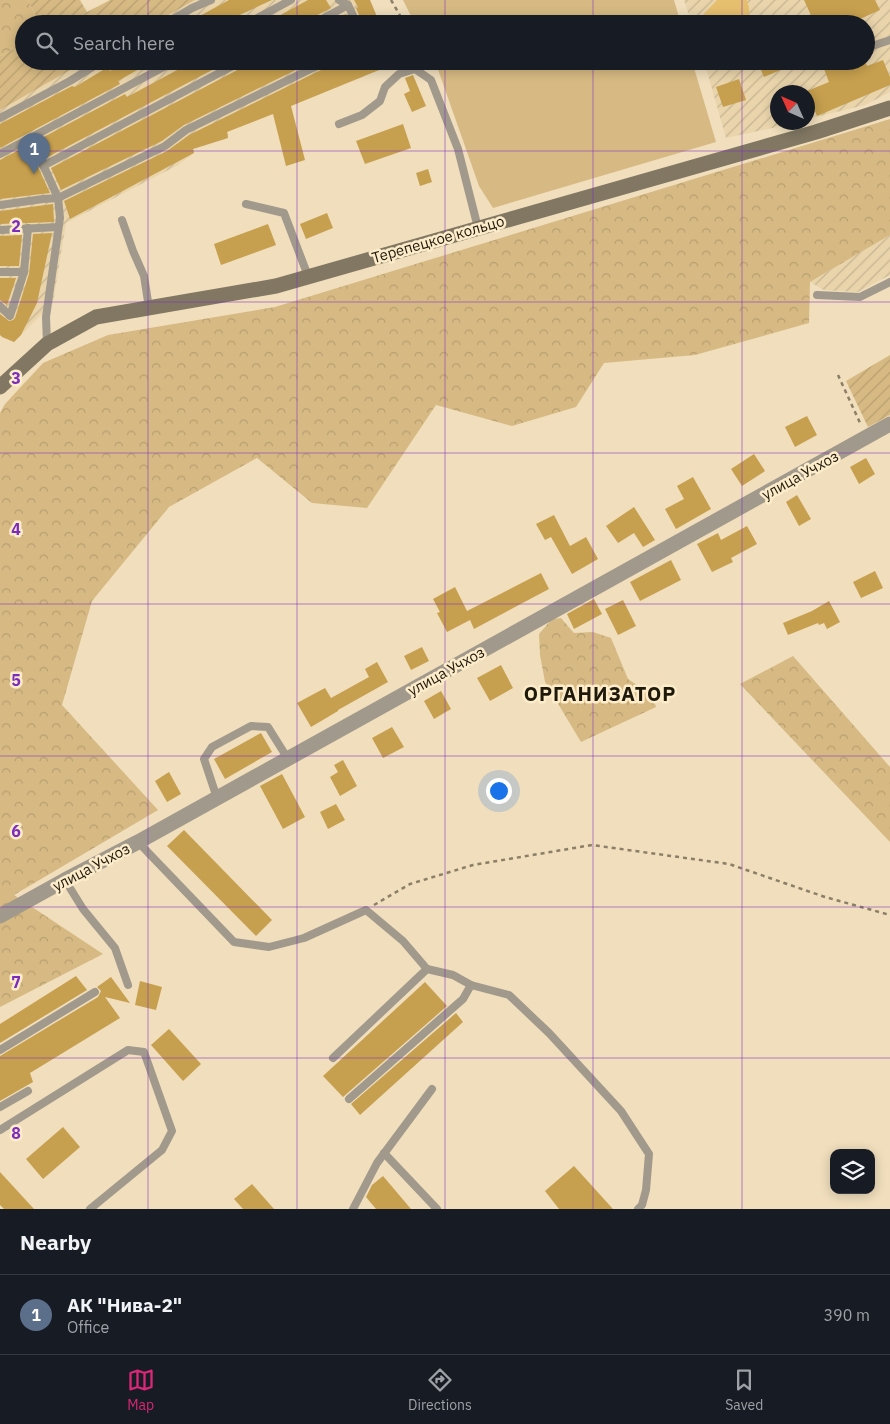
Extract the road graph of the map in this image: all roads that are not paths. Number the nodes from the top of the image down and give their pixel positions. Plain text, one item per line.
1 (211, 0) edge
2 (291, 0) edge
3 (339, 0) edge
4 (348, 5) junction
5 (180, 15) edge
6 (263, 15) edge
7 (330, 15) edge
8 (353, 15) edge
9 (890, 40) edge
10 (875, 45) edge
11 (88, 70) edge
12 (158, 70) edge
13 (225, 70) edge
14 (309, 70) edge
15 (412, 70) edge
16 (416, 70) edge
17 (890, 108) edge
18 (0, 118) edge
19 (339, 124) dead end
20 (31, 138) junction
21 (0, 154) edge
22 (43, 166) junction
23 (58, 198) junction
24 (246, 204) dead end
25 (0, 205) edge
26 (122, 220) dead end
27 (58, 227) junction
28 (28, 228) junction
29 (478, 228) junction
30 (0, 230) edge
31 (0, 272) edge
32 (24, 272) junction
33 (308, 276) junction
34 (890, 282) edge
35 (816, 295) dead end
36 (0, 306) edge
37 (149, 308) junction
38 (47, 344) junction
39 (0, 387) edge
40 (890, 424) edge
41 (288, 759) junction
42 (217, 798) junction
43 (138, 842) junction
44 (64, 880) junction
45 (0, 916) edge
46 (427, 969) junction
47 (128, 985) dead end
48 (470, 986) junction
49 (95, 992) dead end
50 (0, 1050) edge
51 (332, 1058) dead end
52 (432, 1089) dead end
53 (28, 1091) dead end
54 (349, 1099) dead end
55 (0, 1108) edge
56 (0, 1130) edge
57 (384, 1153) junction
58 (355, 1208) edge
59 (90, 1209) edge
60 (437, 1209) edge
61 (638, 1209) edge

1 - 5 lane
2 - 6 lane
3 - 4 lane
4 - 7 lane
4 - 8 lane
9 - 10 lane
11 - 18 lane
12 - 20 lane
13 - 22 lane
14 - 23 lane
15 - 19 lane
16 - 29 lane
17 - 29 street, Терепецкое кольцо
20 - 21 lane
20 - 22 lane
22 - 23 lane
23 - 25 lane
23 - 27 lane
24 - 33 lane
26 - 37 lane
27 - 28 lane
27 - 38 lane
28 - 30 lane
28 - 32 lane
29 - 33 street, Терепецкое кольцо
31 - 32 lane
32 - 36 lane
33 - 37 street, Терепецкое кольцо
34 - 35 lane
37 - 38 street, Терепецкое кольцо
38 - 39 street, Терепецкое кольцо
40 - 41 street, улица Учхоз
41 - 42 street, улица Учхоз
41 - 42 lane
42 - 43 street, улица Учхоз
43 - 44 street, улица Учхоз
43 - 46 lane
44 - 45 street, улица Учхоз
44 - 47 lane
46 - 48 lane
46 - 51 lane
48 - 54 lane
48 - 61 lane
49 - 50 lane
52 - 57 lane
53 - 55 lane
56 - 59 lane
57 - 58 lane
57 - 60 lane

